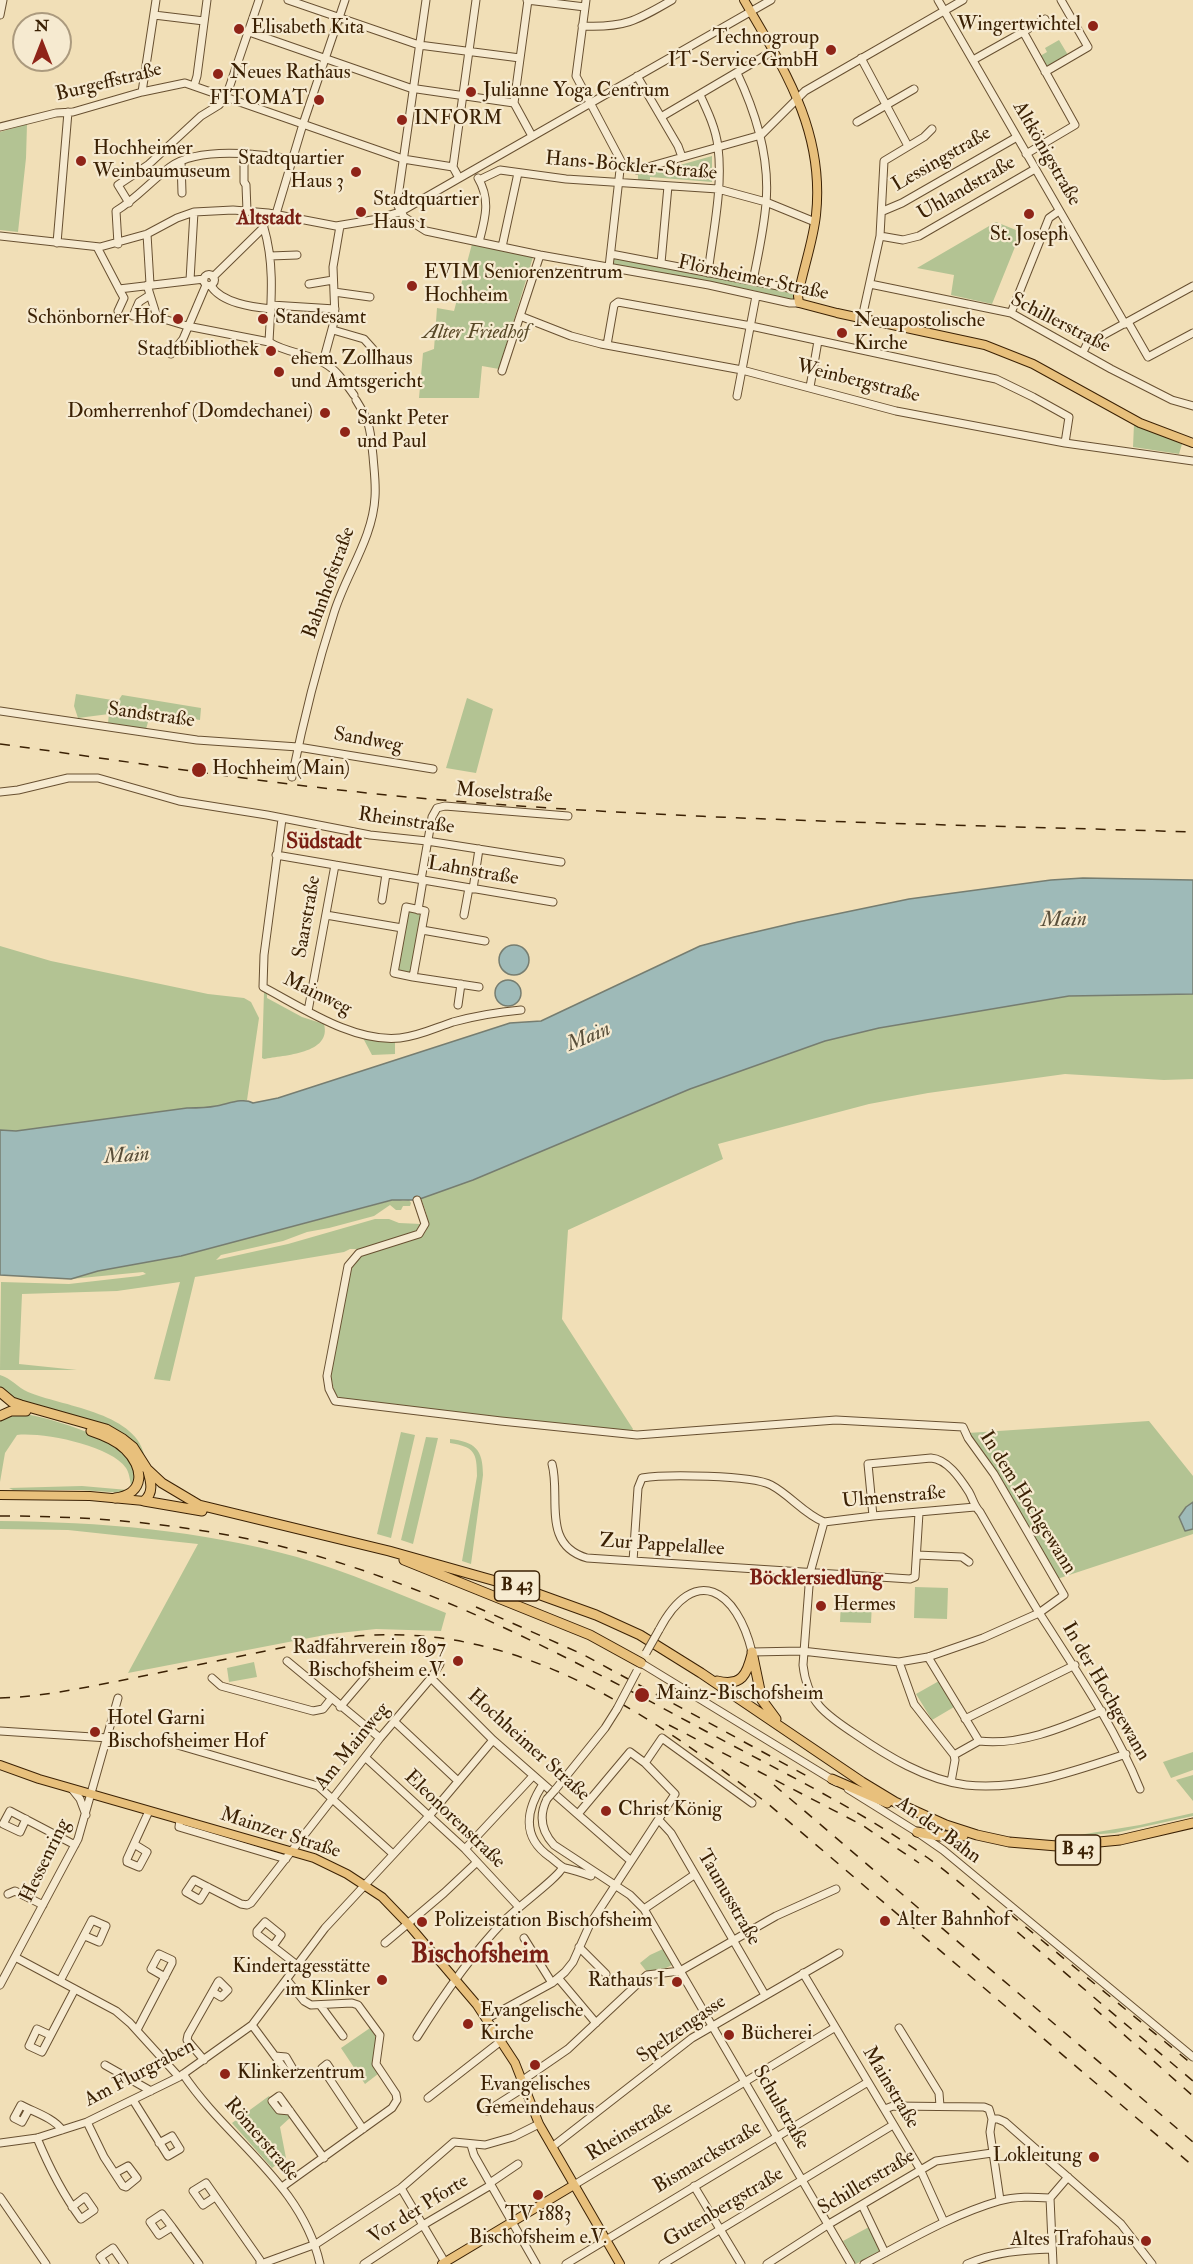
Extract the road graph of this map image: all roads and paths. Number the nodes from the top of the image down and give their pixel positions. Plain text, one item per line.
1 (3, 0) edge
2 (156, 0) edge
3 (207, 0) edge
4 (259, 0) edge
5 (288, 0) edge
6 (345, 0) edge
7 (426, 0) edge
8 (476, 0) edge
9 (528, 0) edge
10 (672, 0) edge
11 (746, 0) edge
12 (771, 0) edge
13 (938, 0) edge
14 (963, 0) edge
15 (1061, 0) edge
16 (585, 3) edge
17 (763, 4) junction
18 (945, 10) junction
19 (751, 12) junction
20 (0, 15) edge
21 (154, 15) junction
22 (340, 18) junction
23 (1045, 19) dead end
24 (204, 21) junction
25 (582, 26) junction
26 (249, 32) junction
27 (1023, 32) junction
28 (419, 45) junction
29 (470, 51) junction
30 (772, 51) junction
31 (520, 58) junction
32 (861, 58) junction
33 (326, 60) junction
34 (974, 60) junction
35 (1045, 72) junction
36 (737, 73) junction
37 (637, 76) junction
38 (194, 86) junction
39 (413, 89) junction
40 (914, 89) dead end
41 (142, 92) junction
42 (700, 95) junction
43 (463, 96) junction
44 (226, 97) junction
45 (798, 97) junction
46 (514, 103) junction
47 (590, 103) junction
48 (886, 105) junction
49 (68, 112) junction
50 (661, 117) junction
51 (858, 122) dead end
52 (303, 124) junction
53 (0, 127) edge
54 (932, 129) dead end
55 (761, 135) junction
56 (532, 136) junction
57 (1017, 137) junction
58 (908, 146) junction
59 (718, 147) junction
60 (244, 154) junction
61 (1026, 154) junction
62 (682, 157) junction
63 (292, 159) junction
64 (403, 159) junction
65 (182, 161) junction
66 (453, 167) junction
67 (1035, 169) junction
68 (472, 170) junction
69 (637, 170) dead end
70 (518, 173) junction
71 (459, 178) junction
72 (479, 180) junction
73 (619, 183) junction
74 (668, 186) junction
75 (718, 189) junction
76 (182, 193) dead end
77 (766, 202) junction
78 (129, 203) junction
79 (1059, 210) junction
80 (247, 211) junction
81 (883, 211) junction
82 (194, 212) junction
83 (400, 212) junction
84 (272, 213) junction
85 (815, 222) junction
86 (340, 226) junction
87 (264, 228) junction
88 (147, 234) junction
89 (0, 236) edge
90 (880, 236) junction
91 (479, 242) junction
92 (57, 243) junction
93 (118, 244) junction
94 (502, 247) junction
95 (97, 248) junction
96 (611, 254) junction
97 (297, 255) dead end
98 (540, 255) junction
99 (270, 256) junction
100 (661, 262) junction
101 (609, 267) junction
102 (708, 273) junction
103 (190, 280) junction
104 (333, 280) junction
105 (753, 281) junction
106 (207, 283) junction
107 (309, 284) dead end
108 (870, 284) junction
109 (149, 285) junction
110 (1193, 286) edge
111 (119, 289) junction
112 (799, 290) junction
113 (334, 292) junction
114 (150, 295) junction
115 (756, 296) junction
116 (370, 297) dead end
117 (799, 303) junction
118 (271, 307) junction
119 (335, 309) junction
120 (118, 310) dead end
121 (1011, 313) junction
122 (133, 316) dead end
123 (520, 316) junction
124 (862, 318) junction
125 (1127, 323) junction
126 (188, 326) junction
127 (750, 326) junction
128 (333, 330) junction
129 (1193, 333) edge
130 (372, 334) dead end
131 (360, 338) junction
132 (818, 341) junction
133 (269, 342) junction
134 (607, 345) junction
135 (373, 349) dead end
136 (1083, 352) junction
137 (171, 354) dead end
138 (324, 362) junction
139 (742, 370) junction
140 (502, 371) dead end
141 (810, 387) junction
142 (737, 396) dead end
143 (1193, 406) edge
144 (1065, 442) junction
145 (1193, 443) edge
146 (1193, 461) edge
147 (0, 711) edge
148 (298, 747) junction
149 (433, 769) dead end
150 (292, 777) dead end
151 (0, 792) edge
152 (568, 816) dead end
153 (282, 819) junction
154 (427, 841) junction
155 (479, 849) junction
156 (276, 855) junction
157 (561, 862) dead end
158 (335, 865) junction
159 (386, 874) junction
160 (422, 880) junction
161 (471, 888) junction
162 (382, 900) dead end
163 (553, 902) dead end
164 (418, 910) junction
165 (326, 915) junction
166 (464, 915) dead end
167 (402, 928) junction
168 (422, 930) junction
169 (485, 941) dead end
170 (413, 977) junction
171 (461, 984) junction
172 (479, 987) dead end
173 (458, 1005) dead end
174 (521, 1010) dead end
175 (308, 1011) junction
176 (417, 1200) dead end
177 (0, 1392) edge
178 (0, 1416) edge
179 (552, 1464) dead end
180 (147, 1469) junction
181 (139, 1482) junction
182 (0, 1495) edge
183 (115, 1498) junction
184 (144, 1501) junction
185 (975, 1508) junction
186 (213, 1513) junction
187 (919, 1513) junction
188 (240, 1516) junction
189 (873, 1516) junction
190 (824, 1522) junction
191 (917, 1555) junction
192 (404, 1560) junction
193 (633, 1561) junction
194 (969, 1562) dead end
195 (810, 1573) junction
196 (1039, 1613) junction
197 (802, 1651) junction
198 (752, 1652) junction
199 (928, 1658) junction
200 (287, 1661) dead end
201 (899, 1662) junction
202 (440, 1664) dead end
203 (1075, 1665) junction
204 (375, 1666) dead end
205 (639, 1667) junction
206 (701, 1673) junction
207 (212, 1678) dead end
208 (431, 1678) junction
209 (118, 1698) dead end
210 (332, 1700) junction
211 (340, 1707) junction
212 (1102, 1712) junction
213 (965, 1719) junction
214 (395, 1722) junction
215 (0, 1731) edge
216 (788, 1732) junction
217 (108, 1738) junction
218 (380, 1738) junction
219 (493, 1740) junction
220 (979, 1741) junction
221 (167, 1742) dead end
222 (1126, 1754) junction
223 (954, 1755) junction
224 (366, 1758) junction
225 (644, 1762) junction
226 (0, 1766) edge
227 (532, 1776) junction
228 (832, 1779) junction
229 (458, 1781) junction
230 (951, 1782) junction
231 (543, 1784) junction
232 (70, 1788) junction
233 (1140, 1789) dead end
234 (92, 1794) junction
235 (333, 1799) junction
236 (752, 1803) dead end
237 (887, 1803) junction
238 (149, 1811) junction
239 (578, 1814) junction
240 (86, 1815) junction
241 (429, 1816) junction
242 (26, 1819) dead end
243 (180, 1820) junction
244 (659, 1820) junction
245 (1193, 1823) edge
246 (1193, 1829) edge
247 (917, 1832) junction
248 (963, 1836) junction
249 (75, 1845) junction
250 (134, 1845) dead end
251 (465, 1849) junction
252 (292, 1851) junction
253 (393, 1854) junction
254 (286, 1859) junction
255 (631, 1861) junction
256 (477, 1862) junction
257 (562, 1868) junction
258 (694, 1875) junction
259 (591, 1876) dead end
260 (364, 1884) junction
261 (615, 1885) junction
262 (208, 1887) dead end
263 (836, 1889) dead end
264 (8, 1894) dead end
265 (43, 1905) junction
266 (518, 1906) junction
267 (644, 1909) junction
268 (408, 1924) junction
269 (85, 1935) dead end
270 (524, 1938) dead end
271 (733, 1940) junction
272 (385, 1943) dead end
273 (273, 1946) dead end
274 (579, 1947) junction
275 (839, 1953) dead end
276 (15, 1957) junction
277 (297, 1965) junction
278 (680, 1971) junction
279 (803, 1973) junction
280 (606, 1974) dead end
281 (165, 1977) dead end
282 (287, 1980) junction
283 (60, 1981) junction
284 (455, 1981) junction
285 (555, 1981) junction
286 (0, 1985) edge
287 (75, 1989) junction
288 (213, 1992) dead end
289 (765, 1995) junction
290 (320, 2005) junction
291 (486, 2019) junction
292 (596, 2023) junction
293 (252, 2025) junction
294 (713, 2025) junction
295 (834, 2028) junction
296 (899, 2028) dead end
297 (136, 2030) junction
298 (50, 2035) dead end
299 (342, 2036) dead end
300 (417, 2037) dead end
301 (501, 2041) junction
302 (275, 2056) dead end
303 (1193, 2057) edge
304 (204, 2060) junction
305 (105, 2066) dead end
306 (181, 2075) junction
307 (329, 2078) dead end
308 (746, 2082) junction
309 (868, 2082) junction
310 (524, 2084) junction
311 (151, 2091) junction
312 (428, 2098) dead end
313 (133, 2100) junction
314 (940, 2106) junction
315 (29, 2109) dead end
316 (885, 2109) junction
317 (488, 2110) dead end
318 (290, 2111) dead end
319 (992, 2119) junction
320 (87, 2122) junction
321 (539, 2124) junction
322 (893, 2125) junction
323 (62, 2130) junction
324 (363, 2130) junction
325 (777, 2136) junction
326 (37, 2138) junction
327 (0, 2143) edge
328 (159, 2143) dead end
329 (471, 2145) junction
330 (552, 2146) junction
331 (992, 2152) junction
332 (324, 2158) junction
333 (518, 2164) dead end
334 (920, 2169) junction
335 (115, 2173) dead end
336 (1068, 2177) junction
337 (802, 2180) junction
338 (490, 2184) junction
339 (574, 2185) junction
340 (694, 2186) junction
341 (282, 2187) junction
342 (401, 2188) junction
343 (0, 2197) edge
344 (215, 2197) dead end
345 (1050, 2198) junction
346 (1000, 2200) junction
347 (862, 2205) junction
348 (72, 2207) dead end
349 (944, 2222) junction
350 (512, 2223) junction
351 (829, 2224) junction
352 (423, 2225) junction
353 (172, 2227) dead end
354 (720, 2230) junction
355 (606, 2239) junction
356 (316, 2244) junction
357 (1052, 2249) junction
358 (885, 2253) junction
359 (122, 2263) edge
360 (444, 2263) edge
361 (46, 2264) edge
362 (105, 2264) edge
363 (198, 2264) edge
364 (260, 2264) edge
365 (320, 2264) edge
366 (364, 2264) edge
367 (536, 2264) edge
368 (566, 2264) edge
369 (620, 2264) edge
370 (663, 2264) edge
371 (741, 2264) edge
372 (767, 2264) edge
373 (851, 2264) edge
374 (864, 2264) edge
375 (968, 2264) edge
376 (1053, 2264) edge
377 (1150, 2264) edge

1 - 20 street
2 - 21 street
3 - 24 street
4 - 26 street
5 - 22 street
6 - 22 street
7 - 28 street
8 - 29 street
9 - 16 street
9 - 31 street
10 - 25 street
11 - 17 street
11 - 19 main road
12 - 17 street
13 - 18 street, Altkönigstraße
14 - 18 street
15 - 35 street
16 - 25 street
17 - 19 street
18 - 32 street
18 - 34 street, Altkönigstraße
19 - 30 main road
19 - 37 street
21 - 24 street
21 - 41 street
22 - 28 street
22 - 33 street
23 - 27 street
24 - 38 street
25 - 47 street
26 - 33 street
26 - 44 street
27 - 34 street
27 - 35 street
28 - 29 street
28 - 39 street
29 - 31 street
29 - 43 street
30 - 36 street
30 - 45 main road
31 - 46 street
32 - 45 street
32 - 48 street
33 - 39 street
33 - 52 street
34 - 57 street, Altkönigstraße
35 - 61 street
36 - 42 street
36 - 55 street
37 - 47 street
37 - 50 street
38 - 41 street, Burgeffstraße
38 - 44 street, Burgeffstraße
39 - 43 street
39 - 64 street
40 - 48 street
41 - 49 street, Burgeffstraße
42 - 50 street
42 - 59 street
43 - 46 street
43 - 66 street
44 - 52 street, Burgeffstraße
44 - 78 street
45 - 55 street
45 - 85 main road
46 - 56 street
47 - 56 street
47 - 73 street
48 - 51 street
48 - 58 street
49 - 53 street, Burgeffstraße
49 - 92 street
50 - 62 street
52 - 63 street
52 - 64 street, Burgeffstraße
54 - 58 street
55 - 59 street
55 - 77 street
56 - 68 street
57 - 61 street, Altkönigstraße
57 - 81 street, Lessingstraße
58 - 81 street
59 - 62 street
59 - 75 street
60 - 63 street
60 - 65 street
60 - 80 street
61 - 67 street, Altkönigstraße
62 - 69 street
63 - 84 street
64 - 66 street, Burgeffstraße
64 - 83 street
65 - 76 street
65 - 78 street
66 - 71 street
67 - 79 street, Altkönigstraße
67 - 90 street, Uhlandstraße
68 - 71 street
68 - 72 street
70 - 72 street, Hans-Böckler-Straße
70 - 73 street, Hans-Böckler-Straße
70 - 94 street
71 - 83 street
72 - 91 street
73 - 74 street, Hans-Böckler-Straße
73 - 96 street
74 - 75 street, Hans-Böckler-Straße
74 - 100 street
75 - 77 street, Hans-Böckler-Straße
75 - 102 street
77 - 85 street, Hans-Böckler-Straße
77 - 105 street
78 - 93 street
79 - 121 street
79 - 125 street, Altkönigstraße
80 - 82 street
80 - 84 street
81 - 90 street
82 - 88 street
82 - 103 street
83 - 86 street
83 - 91 street, Flörsheimer Straße
84 - 86 street
84 - 87 street
85 - 112 main road
86 - 104 street
87 - 99 street
87 - 106 street
88 - 93 street
88 - 109 street
89 - 92 street
90 - 108 street
91 - 94 street, Flörsheimer Straße
92 - 95 street
93 - 95 street
94 - 98 street, Flörsheimer Straße
95 - 111 street
96 - 100 street, Flörsheimer Straße
96 - 101 street
97 - 99 street
98 - 101 street, Flörsheimer Straße
98 - 123 street
99 - 118 street
100 - 102 street, Flörsheimer Straße
101 - 115 street, Flörsheimer Straße
102 - 105 street, Flörsheimer Straße
103 - 106 street
103 - 109 street
104 - 107 street
104 - 113 street
105 - 112 street, Flörsheimer Straße
106 - 118 street
106 - 126 street
108 - 121 street, Schillerstraße
108 - 124 street
109 - 111 street
109 - 114 street
110 - 125 street
111 - 120 street
112 - 117 main road
113 - 116 street
113 - 119 street
114 - 122 street
114 - 126 street
115 - 117 street, Flörsheimer Straße
115 - 127 street
117 - 124 main road, Flörsheimer Straße
118 - 119 street
118 - 133 street
119 - 128 street
121 - 136 street, Schillerstraße
123 - 134 street, Weinbergstraße
123 - 140 street
124 - 145 main road, Flörsheimer Straße
125 - 129 street, Altkönigstraße
125 - 136 street
126 - 133 street
126 - 137 street
127 - 132 street
127 - 134 street
127 - 139 street
128 - 131 street
128 - 138 street
130 - 131 street
131 - 135 street
132 - 141 street
132 - 144 street
133 - 138 street
134 - 139 street, Weinbergstraße
136 - 143 street, Schillerstraße
138 - 148 street, Bahnhofstraße
139 - 141 street, Weinbergstraße
139 - 142 street
141 - 144 street, Weinbergstraße
144 - 146 street, Weinbergstraße
147 - 148 street, Sandstraße
148 - 149 street, Sandweg
148 - 150 street, Bahnhofstraße
151 - 153 street, Rheinstraße
152 - 154 street, Moselstraße
153 - 154 street, Rheinstraße
153 - 156 street, Mainweg
154 - 155 street, Rheinstraße
154 - 160 street
155 - 157 street, Rheinstraße
155 - 161 street
156 - 158 street, Lahnstraße
156 - 175 street, Mainweg
158 - 159 street, Lahnstraße
158 - 165 street, Saarstraße
159 - 160 street, Lahnstraße
159 - 162 street
160 - 161 street, Lahnstraße
160 - 164 street
161 - 163 street, Lahnstraße
161 - 166 street
164 - 167 street
164 - 168 street
165 - 167 street
165 - 175 street, Saarstraße
167 - 170 street
168 - 169 street
168 - 170 street
170 - 171 street
171 - 172 street
171 - 173 street
174 - 175 street, Mainweg
176 - 196 street, In dem Hochgewann
177 - 180 highway
178 - 181 highway
179 - 193 street, Zur Pappelallee
180 - 184 highway
180 - 188 highway
181 - 183 highway
181 - 184 highway
182 - 183 main road, B 43
183 - 184 main road, B 43
184 - 186 highway, B 43
185 - 187 street, Ulmenstraße
185 - 189 street
185 - 196 street, Ulmenstraße
186 - 188 highway, B 43
186 - 192 highway, B 43
187 - 189 street, Ulmenstraße
187 - 191 street
188 - 206 highway, B 43
189 - 190 street, Ulmenstraße
190 - 193 street
190 - 195 street, Ulmenstraße
191 - 194 street
191 - 195 street, Zur Pappelallee
192 - 205 highway
192 - 237 highway, B 43
193 - 195 street, Zur Pappelallee
195 - 197 street, Ulmenstraße
196 - 199 street
196 - 203 street, In der Hochgewann
197 - 198 street
197 - 201 street
197 - 230 street, Ulmenstraße
198 - 205 street, bridge
198 - 206 highway
198 - 216 highway
199 - 201 street
199 - 213 street
200 - 210 street
201 - 223 street
202 - 208 street, Am Mainweg
203 - 212 street, In der Hochgewann
203 - 213 street
204 - 211 street
205 - 228 street, An der Bahn
205 - 261 street, Schulstraße, bridge
206 - 216 highway, B 43
207 - 210 street
208 - 214 street, Am Mainweg
208 - 219 street, Hochheimer Straße
209 - 217 street, Hessenring
210 - 211 street
211 - 218 street
212 - 220 street
212 - 222 street, In der Hochgewann
213 - 220 street
214 - 218 street, Am Mainweg
214 - 229 street
215 - 217 street
216 - 245 highway, B 43
217 - 234 street, Hessenring
218 - 224 street, Am Mainweg
219 - 227 street, Hochheimer Straße
219 - 229 street, Am Flurgraben
220 - 223 street
221 - 235 street
222 - 230 street, Ulmenstraße
222 - 233 street, In der Hochgewann
223 - 230 street
224 - 235 street, Am Mainweg
224 - 241 street, Eleonorenstraße
225 - 236 street
225 - 239 street
225 - 244 street
226 - 232 main road, Mainzer Straße
227 - 231 street, Hochheimer Straße
227 - 251 street
228 - 237 highway
228 - 247 street, An der Bahn
229 - 241 street, Am Flurgraben
231 - 239 street, Hochheimer Straße
231 - 257 street
232 - 234 main road, Mainzer Straße
232 - 240 street, Hessenring
234 - 238 main road, Mainzer Straße
234 - 240 street, Hessenring
235 - 252 street, Am Mainweg
235 - 253 street
237 - 248 highway, B 43
238 - 243 main road, Mainzer Straße
238 - 250 street
239 - 255 street, Hochheimer Straße
240 - 249 street, Hessenring
241 - 251 street, Eleonorenstraße
241 - 253 street, Am Flurgraben
242 - 249 street
243 - 252 main road, Mainzer Straße
243 - 254 street, Mainzer Straße
244 - 255 street
244 - 258 street, Taunusstraße
246 - 248 highway, B 43
247 - 248 highway
247 - 303 street, An der Bahn
249 - 265 street, Hessenring
251 - 256 street, Eleonorenstraße
252 - 254 street, Am Mainweg
252 - 260 main road, Mainzer Straße
253 - 260 street, Am Flurgraben
254 - 262 street, Am Mainweg
255 - 261 street
256 - 266 street, Eleonorenstraße
256 - 268 street
257 - 259 street
257 - 266 street
258 - 267 street
258 - 271 street, Taunusstraße
260 - 268 main road, Mainzer Straße
260 - 277 street, Am Flurgraben
261 - 267 street, Schulstraße
261 - 274 street
263 - 271 street
264 - 265 street
265 - 276 street, Hessenring
266 - 284 street
267 - 278 street, Schulstraße
268 - 272 street
268 - 284 main road, Mainzer Straße
269 - 283 street
270 - 285 street
271 - 278 street
271 - 289 street, Taunusstraße
273 - 277 street
274 - 280 street
274 - 285 street
275 - 279 street, Spelzengasse
276 - 283 street, Römerstraße
276 - 286 street, Hessenring
277 - 282 street, Am Flurgraben
278 - 292 street
278 - 294 street, Schulstraße
279 - 289 street, Spelzengasse
279 - 295 street, Mainstraße
281 - 297 street
282 - 290 street
282 - 293 street, Am Flurgraben
283 - 287 street, Römerstraße
284 - 291 main road, Mainzer Straße
284 - 300 street
285 - 291 street
285 - 292 street
287 - 297 street, Römerstraße
287 - 298 street
288 - 304 street
289 - 294 street, Spelzengasse
290 - 299 street
290 - 324 street
291 - 301 main road, Mainzer Straße
292 - 310 street
293 - 302 street
293 - 304 street, Am Flurgraben
294 - 308 street, Schulstraße
294 - 330 street, Spelzengasse
295 - 308 street, Rheinstraße
295 - 309 street, Mainstraße
296 - 314 street
297 - 306 street, Römerstraße
301 - 310 main road, Mainzer Straße
301 - 312 street
304 - 306 street, Am Flurgraben
305 - 311 street
306 - 311 street, Am Flurgraben
306 - 341 street, Römerstraße
307 - 324 street
308 - 325 street, Schulstraße
308 - 339 street, Rheinstraße
309 - 316 street, Mainstraße
309 - 325 street, Bismarckstraße
310 - 317 street
310 - 321 main road, Mainzer Straße
311 - 313 street, Am Flurgraben
313 - 320 street, Am Flurgraben
313 - 328 street
314 - 316 street
314 - 319 street
315 - 323 street
316 - 322 street, Mainstraße
318 - 332 street
319 - 331 street
319 - 336 street
320 - 323 street, Am Flurgraben
320 - 335 street
321 - 329 street
321 - 330 main road, Mainzer Straße
322 - 334 street, Mainstraße
322 - 337 street, Gutenbergstraße
323 - 326 street, Am Flurgraben
324 - 332 street
325 - 337 street, Schulstraße
325 - 340 street, Bismarckstraße
326 - 327 street, Am Flurgraben
326 - 348 street
329 - 338 street
329 - 342 street
330 - 339 main road, Mainzer Straße
331 - 334 street, Schillerstraße
331 - 346 street
332 - 341 street
333 - 338 street, Vor der Pforte
334 - 347 street, Schillerstraße
334 - 349 street, Mainstraße
336 - 345 street
336 - 377 street
337 - 351 street, Schulstraße
337 - 354 street, Gutenbergstraße
338 - 350 street
338 - 352 street, Vor der Pforte
339 - 350 main road, Rheinstraße
339 - 355 main road, Mainzer Straße
340 - 354 street
340 - 355 street, Bismarckstraße
341 - 356 street, Römerstraße
342 - 352 street
342 - 356 street
343 - 361 street
344 - 364 street
345 - 346 street
345 - 357 street
346 - 349 street
347 - 351 street, Schillerstraße
347 - 358 street
349 - 358 street
350 - 360 main road, Rheinstraße
350 - 367 street
351 - 372 street, Schillerstraße
351 - 373 street, Schulstraße
352 - 360 street
352 - 366 street, Vor der Pforte
353 - 363 street
354 - 370 street, Gutenbergstraße
354 - 371 street
355 - 368 street, Bismarckstraße
355 - 369 main road, Mainzer Straße
356 - 364 street
356 - 365 street, Römerstraße
357 - 375 street
357 - 376 street
358 - 374 street
359 - 362 street

